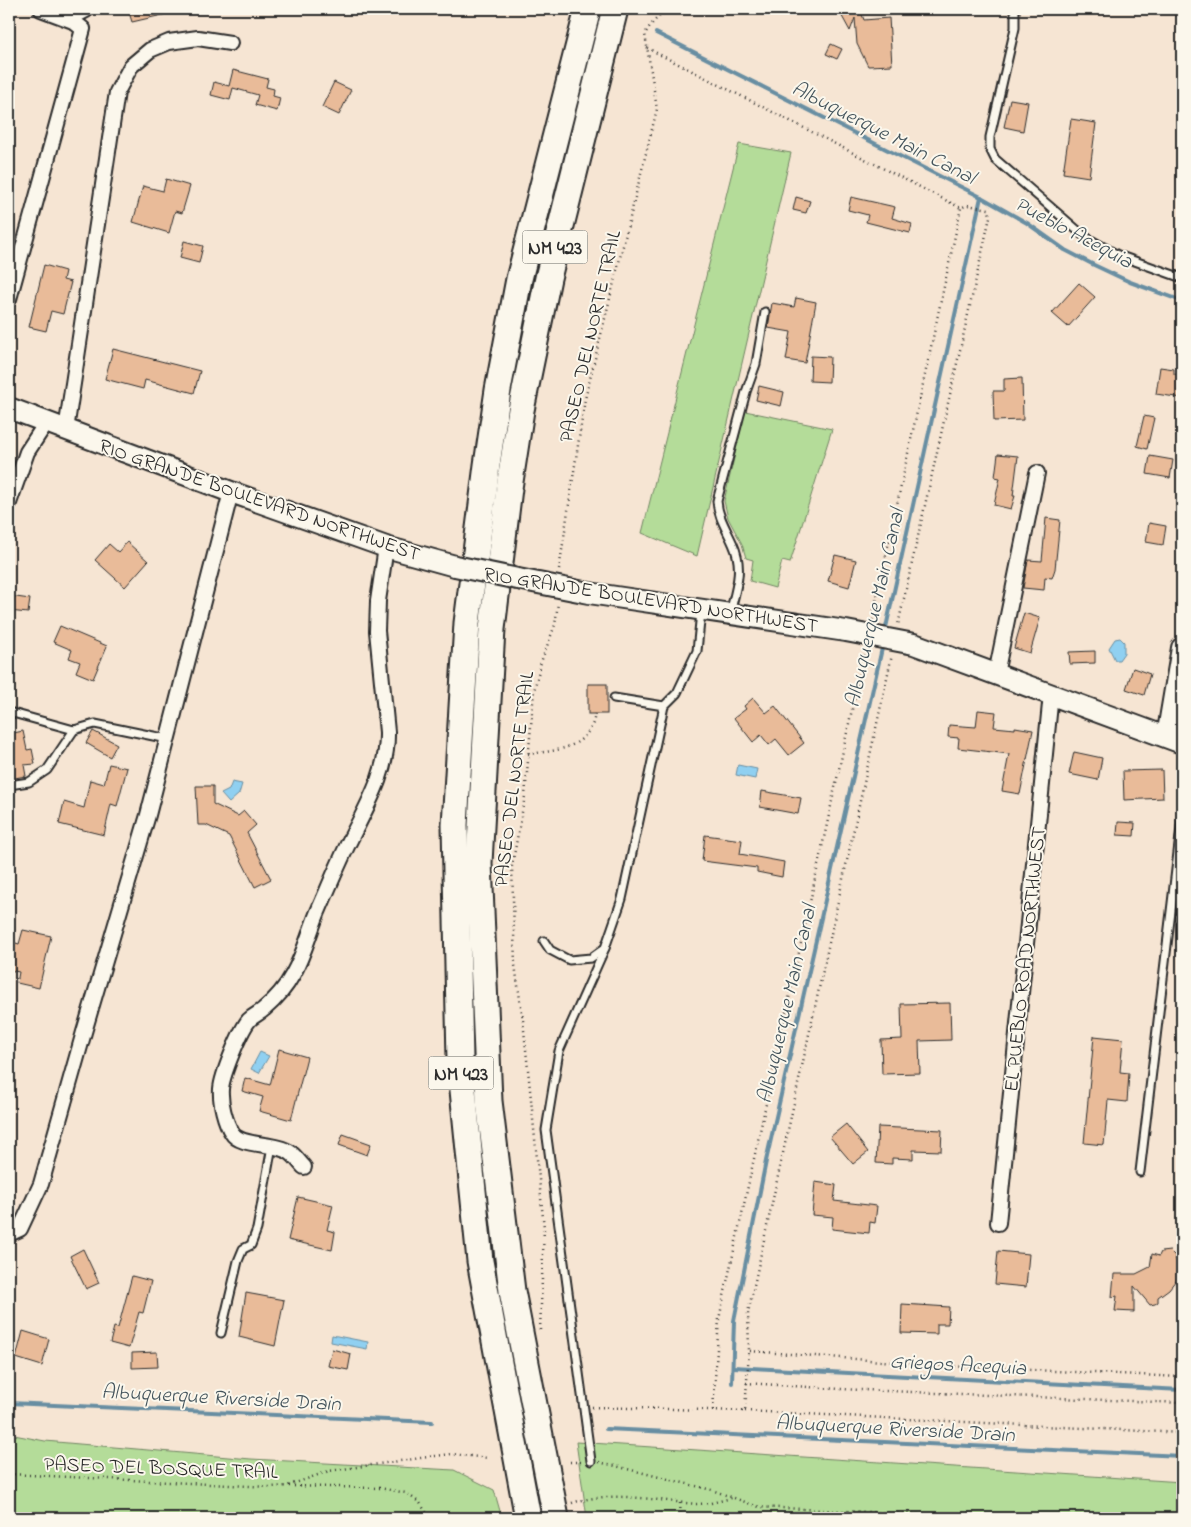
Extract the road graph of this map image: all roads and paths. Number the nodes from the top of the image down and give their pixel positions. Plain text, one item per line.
1 (41, 9) edge
2 (89, 9) edge
3 (588, 9) edge
4 (616, 9) edge
5 (675, 9) edge
6 (1015, 9) edge
7 (73, 20) junction
8 (230, 43) dead end
9 (647, 48) junction
10 (961, 208) junction
11 (1182, 278) edge
12 (9, 299) edge
13 (765, 312) dead end
14 (9, 408) edge
15 (46, 423) junction
16 (66, 430) junction
17 (1036, 474) dead end
18 (231, 492) junction
19 (9, 503) edge
20 (386, 547) junction
21 (558, 588) junction
22 (702, 609) junction
23 (730, 613) junction
24 (883, 638) junction
25 (1182, 648) edge
26 (996, 674) junction
27 (1051, 694) junction
28 (614, 698) dead end
29 (664, 706) junction
30 (9, 712) edge
31 (595, 714) dead end
32 (74, 730) junction
33 (168, 739) junction
34 (1175, 740) edge
35 (528, 754) junction
36 (9, 785) edge
37 (1182, 819) edge
38 (544, 941) dead end
39 (605, 948) junction
40 (272, 1146) junction
41 (304, 1167) dead end
42 (1140, 1172) dead end
43 (998, 1223) dead end
44 (9, 1234) edge
45 (221, 1332) dead end
46 (540, 1336) dead end
47 (749, 1351) junction
48 (1182, 1377) edge
49 (746, 1383) junction
50 (1182, 1402) edge
51 (583, 1406) junction
52 (713, 1410) junction
53 (745, 1411) junction
54 (1182, 1433) edge
55 (488, 1458) dead end
56 (591, 1461) junction
57 (570, 1462) dead end
58 (9, 1474) edge
59 (287, 1486) junction
60 (733, 1498) junction
61 (680, 1503) junction
62 (567, 1510) edge
63 (430, 1518) edge
64 (528, 1518) edge
65 (682, 1518) edge
66 (996, 1518) edge

1 - 7 street
2 - 7 lane
3 - 64 highway, NM 423
4 - 62 highway, NM 423
5 - 9 path, PASEO DEL NORTE TRAIL
6 - 11 lane
7 - 12 street
8 - 16 street
9 - 10 path
9 - 21 path, PASEO DEL NORTE TRAIL
10 - 24 path
10 - 24 path
13 - 23 lane
14 - 15 street, RIO GRANDE BOULEVARD NORTHWEST
15 - 16 street, RIO GRANDE BOULEVARD NORTHWEST
15 - 19 street
16 - 18 street, RIO GRANDE BOULEVARD NORTHWEST
17 - 26 street
18 - 20 street, RIO GRANDE BOULEVARD NORTHWEST
18 - 33 street
20 - 21 street, RIO GRANDE BOULEVARD NORTHWEST, bridge
20 - 40 street
21 - 22 street, RIO GRANDE BOULEVARD NORTHWEST
21 - 35 path, PASEO DEL NORTE TRAIL
22 - 23 street, RIO GRANDE BOULEVARD NORTHWEST
22 - 29 lane
23 - 24 street, RIO GRANDE BOULEVARD NORTHWEST
24 - 26 street, RIO GRANDE BOULEVARD NORTHWEST
24 - 47 path
24 - 52 path
25 - 34 street
26 - 27 street, RIO GRANDE BOULEVARD NORTHWEST
27 - 34 street, RIO GRANDE BOULEVARD NORTHWEST
27 - 43 street, EL PUEBLO ROAD NORTHWEST
28 - 29 lane
29 - 39 lane
30 - 32 lane
31 - 35 path
32 - 33 lane
32 - 36 lane
33 - 44 street
35 - 46 path, PASEO DEL NORTE TRAIL
37 - 42 lane
38 - 39 lane
39 - 51 lane
40 - 41 street
40 - 45 lane
47 - 48 path
47 - 49 path
49 - 50 path
49 - 53 path
51 - 52 path
51 - 56 lane
52 - 53 path
53 - 54 path
55 - 59 path, PASEO DEL BOSQUE TRAIL
56 - 57 path
56 - 60 path
58 - 59 path, PASEO DEL BOSQUE TRAIL
59 - 63 path
60 - 61 path
60 - 66 path
61 - 62 path
61 - 65 path

